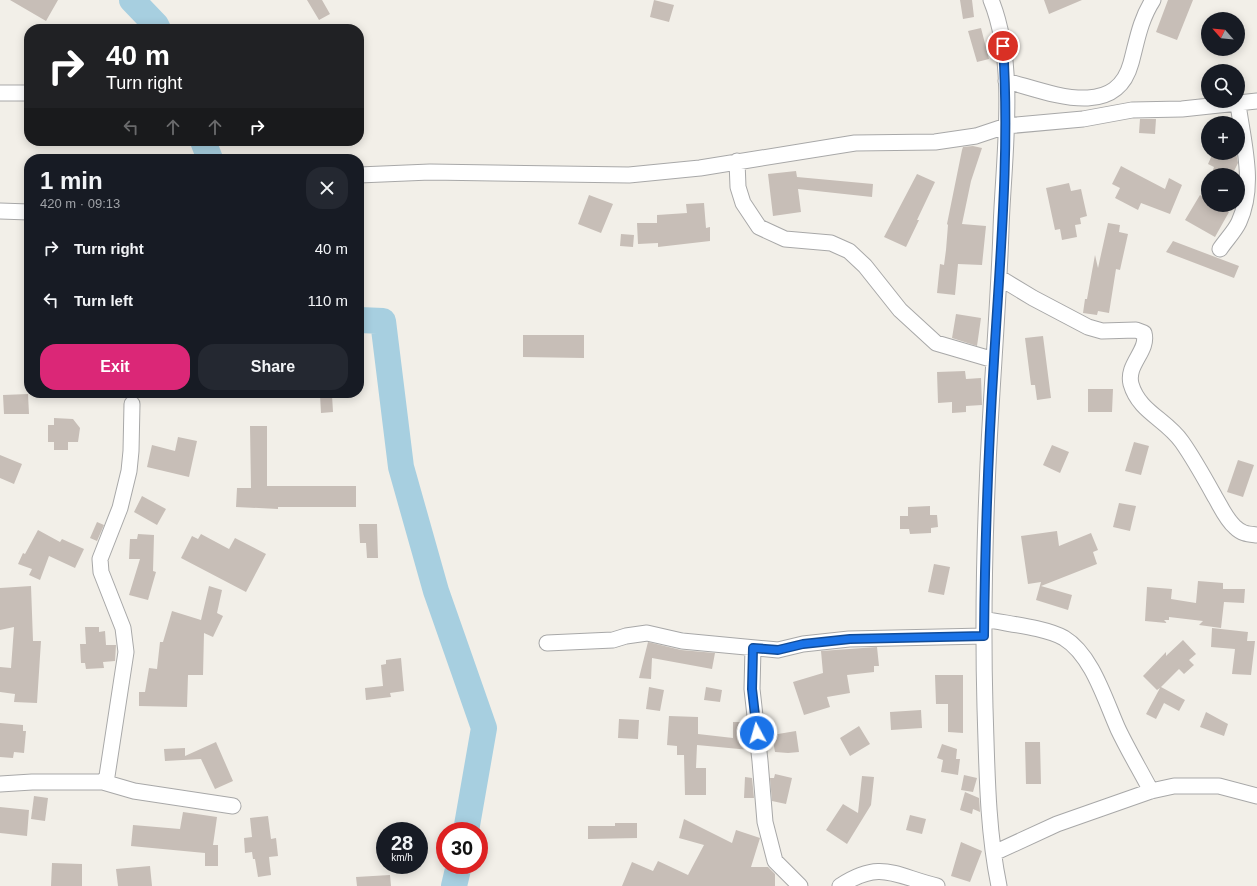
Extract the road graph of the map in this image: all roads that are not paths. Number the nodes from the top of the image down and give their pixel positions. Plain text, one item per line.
1 (991, 0) edge
2 (1153, 0) edge
3 (1006, 81) junction
4 (0, 93) edge
5 (24, 93) edge
6 (1257, 101) edge
7 (1245, 103) edge
8 (1201, 106) edge
9 (1239, 108) edge
10 (1006, 126) junction
11 (737, 162) junction
12 (364, 175) edge
13 (0, 212) edge
14 (24, 212) edge
15 (1220, 249) dead end
16 (1000, 278) junction
17 (994, 360) junction
18 (132, 404) dead end
19 (1257, 535) edge
20 (984, 619) junction
21 (984, 636) junction
22 (547, 643) dead end
23 (753, 648) junction
24 (103, 782) junction
25 (0, 784) edge
26 (1151, 791) junction
27 (1257, 796) edge
28 (233, 806) dead end
29 (994, 853) junction
30 (995, 884) edge
31 (800, 886) edge
32 (840, 886) edge
33 (937, 886) edge

1 - 3 street
2 - 3 street
3 - 10 street
4 - 5 street
6 - 7 street
8 - 10 street
9 - 15 street
10 - 11 street
10 - 16 street
11 - 12 street
11 - 17 street
13 - 14 street
16 - 17 street
16 - 19 street
17 - 20 street
18 - 24 street
20 - 21 street
20 - 26 street
21 - 23 street
21 - 29 street
22 - 23 street
23 - 31 street
24 - 25 street
24 - 28 street
26 - 27 street
26 - 29 street
29 - 30 street
32 - 33 street

